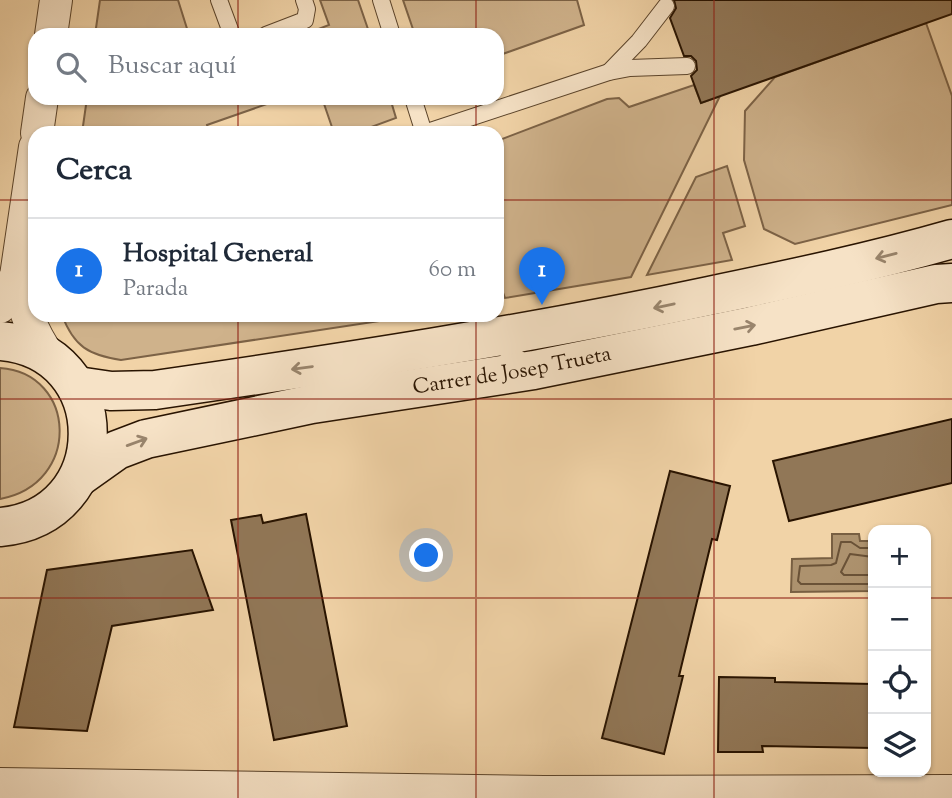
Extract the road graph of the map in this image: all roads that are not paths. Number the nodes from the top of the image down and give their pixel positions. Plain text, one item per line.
1 (56, 0) edge
2 (219, 0) edge
3 (304, 0) edge
4 (382, 0) edge
5 (666, 6) dead end
6 (52, 28) edge
7 (229, 28) edge
8 (284, 28) edge
9 (390, 28) edge
10 (687, 66) dead end
11 (609, 72) junction
12 (41, 105) edge
13 (415, 105) edge
14 (38, 126) edge
15 (422, 126) edge
16 (445, 126) edge
17 (28, 195) edge
18 (952, 239) edge
19 (16, 276) junction
20 (952, 283) edge
21 (0, 307) edge
22 (28, 321) edge
23 (28, 322) edge
24 (481, 337) edge
25 (0, 341) edge
26 (49, 356) junction
27 (534, 370) junction
28 (77, 386) junction
29 (79, 477) junction
30 (6, 531) edge
31 (0, 784) edge
32 (952, 791) edge
33 (543, 795) edge

1 - 6 street
2 - 7 lane
3 - 8 lane
4 - 9 lane
5 - 11 lane
10 - 11 lane
11 - 16 lane
12 - 14 street
13 - 15 lane
17 - 19 street
18 -> 24 street, Carrer de Josep Trueta
19 - 21 street
19 - 22 street
27 -> 20 street, Carrer de Josep Trueta
23 - 26 street
24 - 27 lane
24 -> 28 street, Carrer de Josep Trueta
25 - 26 street
26 - 28 street
29 -> 27 street, Carrer de Josep Trueta
28 - 29 street
29 - 30 street
31 - 33 street
32 - 33 street

